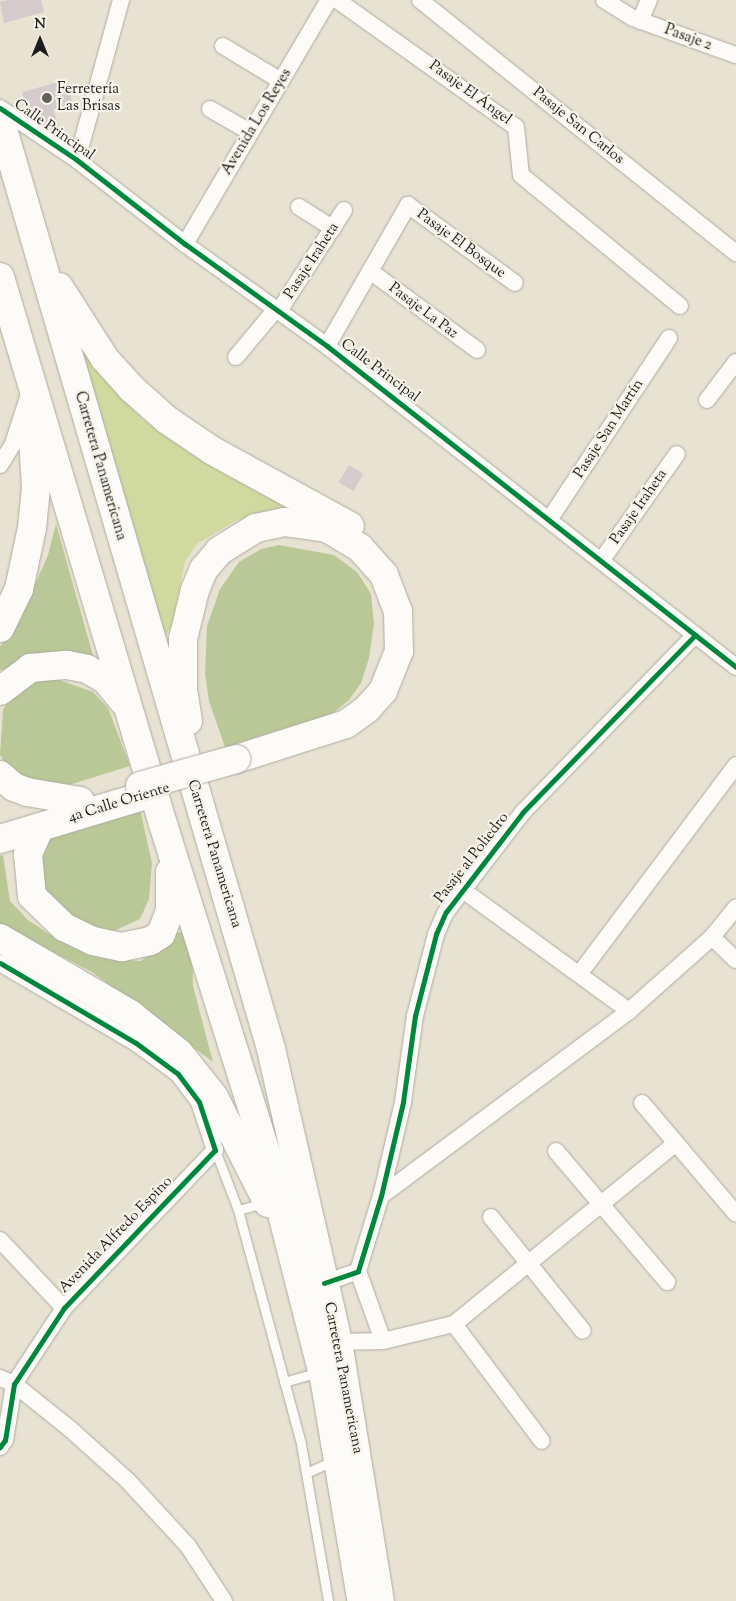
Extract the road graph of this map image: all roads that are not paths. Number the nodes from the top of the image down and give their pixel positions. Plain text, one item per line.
1 (121, 0) edge
2 (329, 0) edge
3 (337, 0) edge
4 (420, 0) edge
5 (604, 0) edge
6 (649, 0) edge
7 (640, 21) junction
8 (223, 46) dead end
9 (736, 55) edge
10 (281, 81) junction
11 (0, 108) edge
12 (210, 109) dead end
13 (0, 119) edge
14 (250, 132) junction
15 (77, 160) junction
16 (299, 207) dead end
17 (344, 210) dead end
18 (333, 228) junction
19 (37, 244) junction
20 (185, 244) junction
21 (736, 252) edge
22 (370, 271) junction
23 (0, 277) edge
24 (515, 283) dead end
25 (680, 306) dead end
26 (277, 310) junction
27 (668, 338) dead end
28 (327, 346) junction
29 (477, 350) dead end
30 (20, 351) junction
31 (236, 358) dead end
32 (736, 362) edge
33 (28, 398) junction
34 (707, 400) dead end
35 (677, 454) dead end
36 (3, 461) edge
37 (36, 473) junction
38 (549, 520) junction
39 (601, 561) junction
40 (0, 628) edge
41 (695, 635) junction
42 (736, 667) edge
43 (0, 691) edge
44 (237, 764) junction
45 (736, 765) edge
46 (0, 775) edge
47 (142, 781) junction
48 (80, 801) junction
49 (0, 823) edge
50 (163, 824) junction
51 (40, 827) junction
52 (0, 839) edge
53 (464, 891) junction
54 (736, 906) edge
55 (237, 927) junction
56 (712, 937) junction
57 (0, 938) edge
58 (736, 960) edge
59 (0, 963) edge
60 (580, 973) junction
61 (629, 1010) junction
62 (642, 1103) dead end
63 (676, 1143) junction
64 (215, 1150) junction
65 (556, 1151) dead end
66 (381, 1196) junction
67 (267, 1202) junction
68 (601, 1206) junction
69 (238, 1210) junction
70 (736, 1214) edge
71 (491, 1217) dead end
72 (0, 1240) edge
73 (292, 1252) junction
74 (529, 1264) junction
75 (358, 1270) junction
76 (666, 1282) dead end
77 (324, 1283) junction
78 (64, 1308) junction
79 (454, 1324) junction
80 (583, 1331) dead end
81 (383, 1341) junction
82 (338, 1342) junction
83 (322, 1371) junction
84 (7, 1381) edge
85 (284, 1382) junction
86 (542, 1441) dead end
87 (0, 1447) edge
88 (338, 1459) junction
89 (306, 1474) junction
90 (224, 1601) edge
91 (328, 1601) edge
92 (361, 1601) edge
93 (380, 1601) edge

1 - 15 street, Calle Principal
2 - 10 street, Avenida Los Reyes
3 - 25 street, Pasaje El Ángel
4 - 21 street, Pasaje San Carlos
5 - 7 street, Pasaje 2
6 - 7 street
7 - 9 street, Pasaje 2
8 - 10 street
10 - 14 street, Avenida Los Reyes
11 - 15 street, Calle Principal
12 - 14 street
13 - 19 highway, Carretera Panamericana
14 - 20 street, Avenida Los Reyes
15 - 20 street, Calle Principal
16 - 18 street
17 - 18 street, Pasaje Iraheta
18 - 26 street, Pasaje Iraheta
19 - 44 highway
19 - 55 highway, Carretera Panamericana
20 - 26 street, Calle Principal
22 - 24 street, Pasaje El Bosque
22 - 28 street
22 - 29 street, Pasaje La Paz
23 - 30 highway, Carretera Panamericana
26 - 28 street, Calle Principal
26 - 31 street, Pasaje Iraheta
27 - 38 street, Pasaje San Martín
28 - 38 street, Calle Principal
30 - 33 highway
30 - 47 highway, Carretera Panamericana
32 - 34 street
33 - 36 street
33 - 37 highway
35 - 39 street, Pasaje Iraheta
36 - 37 street
37 - 40 highway
38 - 39 street, Calle Principal
39 - 41 street, Calle Principal
41 - 42 street, Calle Principal
41 - 53 street, Pasaje al Poliedro
43 - 47 highway
44 - 47 highway, 4a Calle Oriente
44 - 55 highway
45 - 60 street
46 - 48 highway
47 - 48 highway, 4a Calle Oriente
47 - 50 highway, Carretera Panamericana
47 - 51 highway, 4a Calle Oriente
48 - 49 highway, 4a Calle Oriente
50 - 51 highway
50 - 73 highway, Carretera Panamericana
51 - 52 highway, 4a Calle Oriente
53 - 60 street
53 - 66 street, Pasaje al Poliedro
54 - 56 street
55 - 77 highway, Carretera Panamericana
56 - 58 street
56 - 61 street
57 - 67 highway
59 - 64 street
60 - 61 street
61 - 66 street
62 - 63 street
63 - 68 street
63 - 70 street
64 - 69 lane
64 - 78 street, Avenida Alfredo Espino
65 - 68 street
66 - 75 street, Pasaje al Poliedro
67 - 69 lane
67 - 73 highway
68 - 74 street
68 - 76 street
69 - 85 lane
71 - 74 street
72 - 78 street
73 - 83 highway, Carretera Panamericana
74 - 79 street
74 - 80 street
75 - 77 street
75 - 81 street
77 - 82 highway, Carretera Panamericana
78 - 84 street, Avenida Alfredo Espino
79 - 81 street
79 - 86 street
81 - 82 street
82 - 93 highway, Carretera Panamericana
83 - 85 lane
83 - 88 highway, Carretera Panamericana
84 - 87 street
84 - 90 street
85 - 89 lane
88 - 89 lane
88 - 92 highway, Carretera Panamericana
89 - 91 lane

